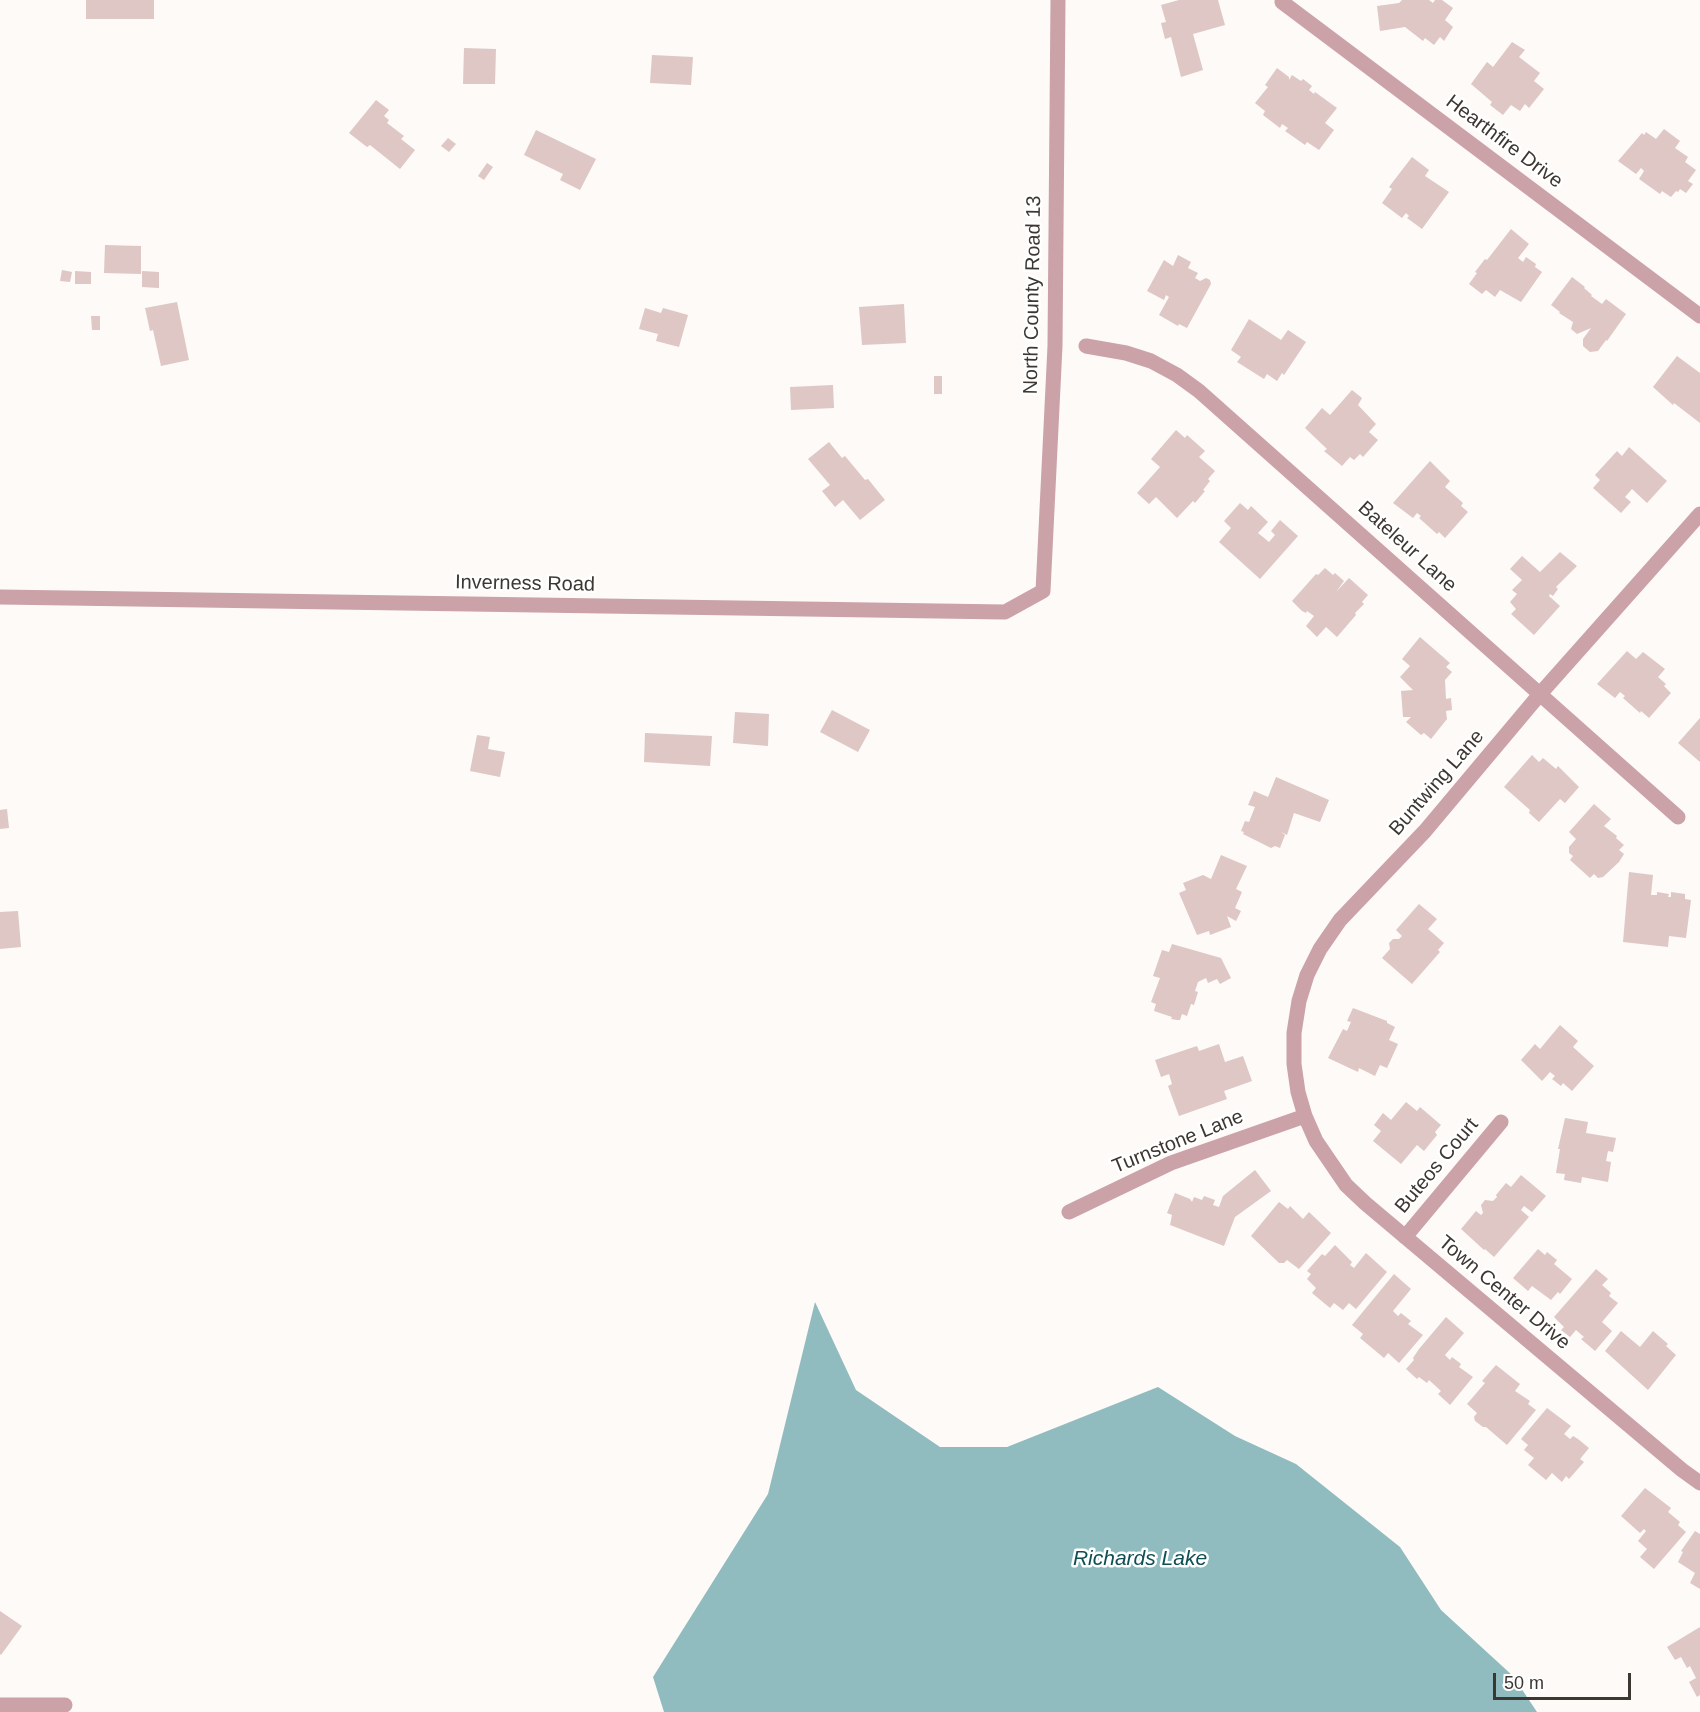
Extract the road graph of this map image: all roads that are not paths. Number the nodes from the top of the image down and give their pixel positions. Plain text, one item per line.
1 (1058, 0) edge
2 (1282, 2) dead end
3 (1700, 316) edge
4 (1086, 346) dead end
5 (1700, 514) edge
6 (1044, 591) joint
7 (0, 597) edge
8 (1540, 694) junction
9 (1678, 818) dead end
10 (1305, 1116) junction
11 (1501, 1122) dead end
12 (1069, 1212) dead end
13 (1405, 1237) junction
14 (1700, 1483) edge
15 (0, 1704) edge
16 (65, 1706) dead end

1 - 6 street, North County Road 13
2 - 3 street, Hearthfire Drive
4 - 8 street, Bateleur Lane
5 - 8 street, Buntwing Lane
6 - 7 street, Inverness Road
8 - 9 street, Bateleur Lane
8 - 10 street, Buntwing Lane
10 - 12 street, Turnstone Lane
10 - 13 street, Town Center Drive
11 - 13 street, Buteos Court
13 - 14 street, Town Center Drive
15 - 16 street

